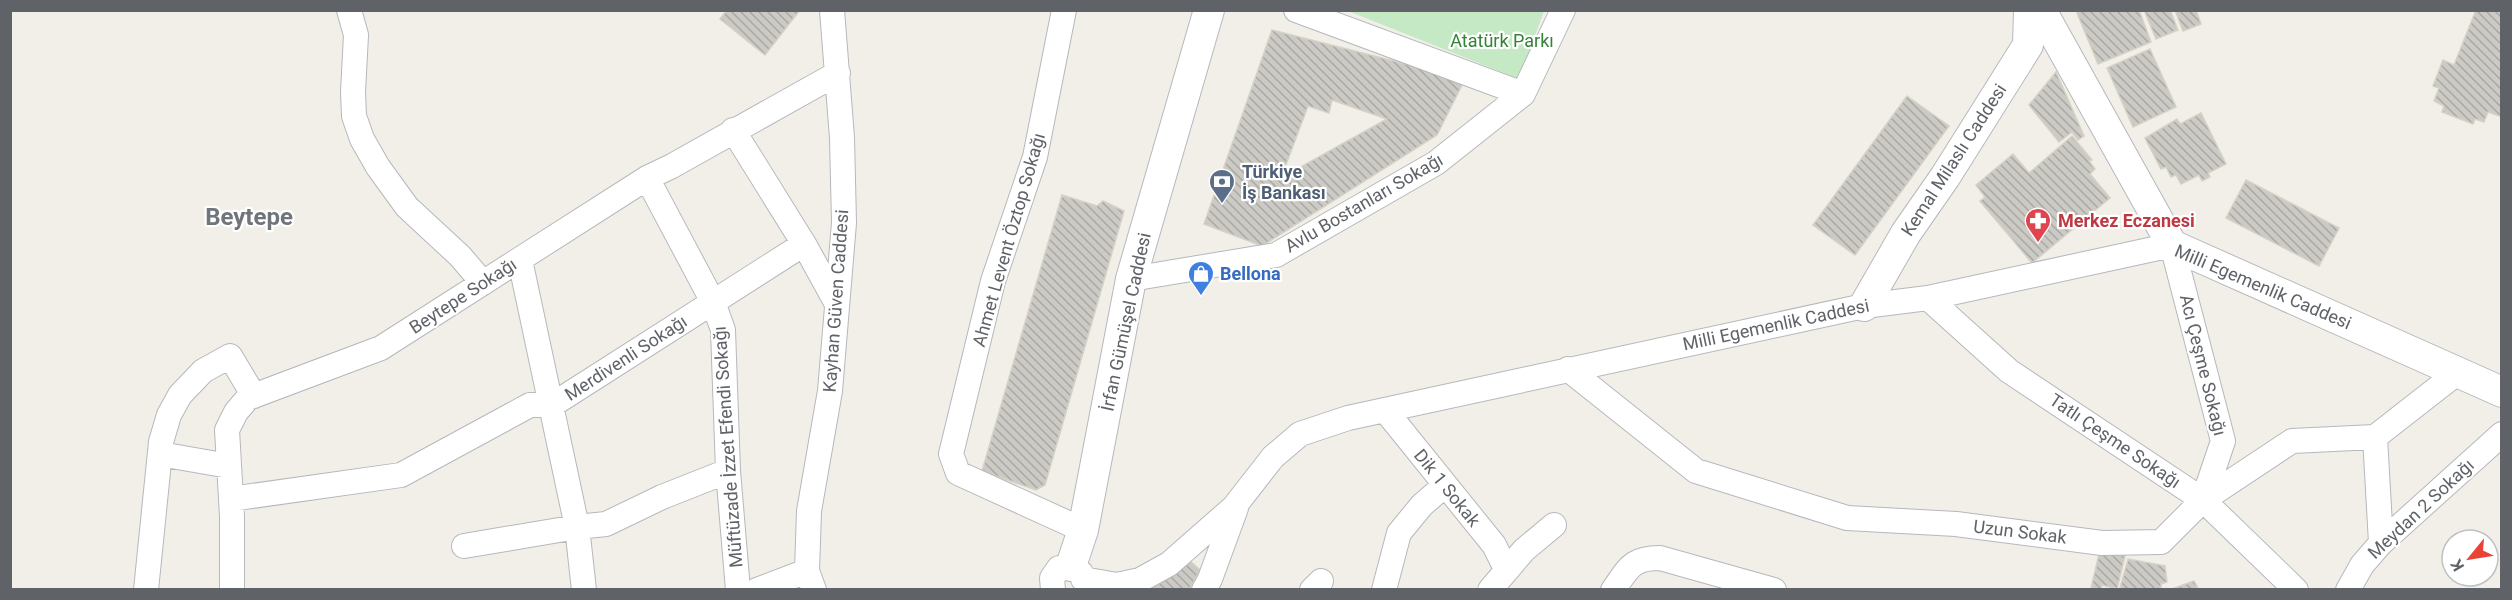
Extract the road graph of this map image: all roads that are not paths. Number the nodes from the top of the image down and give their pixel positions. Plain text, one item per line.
1 (349, 10) edge
2 (832, 10) edge
3 (1064, 10) edge
4 (1209, 10) edge
5 (1296, 10) edge
6 (1563, 10) edge
7 (2029, 10) edge
8 (2041, 10) edge
9 (838, 73) junction
10 (1523, 93) junction
11 (733, 130) junction
12 (647, 178) junction
13 (804, 244) junction
14 (2172, 245) junction
15 (520, 260) junction
16 (1131, 279) junction
17 (483, 283) junction
18 (1928, 298) junction
19 (713, 302) junction
20 (837, 304) junction
21 (1864, 306) junction
22 (1568, 369) junction
23 (2457, 373) junction
24 (2502, 392) edge
25 (254, 396) junction
26 (552, 405) junction
27 (1385, 410) junction
28 (2502, 434) edge
29 (2375, 437) junction
30 (160, 454) junction
31 (229, 466) junction
32 (728, 471) junction
33 (1444, 486) junction
34 (231, 499) junction
35 (2203, 500) junction
36 (1237, 504) junction
37 (1554, 525) dead end
38 (577, 527) junction
39 (1083, 530) junction
40 (2381, 543) junction
41 (464, 546) dead end
42 (1506, 569) junction
43 (1079, 578) edge
44 (810, 580) edge
45 (146, 590) edge
46 (232, 590) edge
47 (584, 590) edge
48 (738, 590) edge
49 (757, 590) edge
50 (1053, 590) edge
51 (1204, 590) edge
52 (1384, 590) edge
53 (1490, 590) edge
54 (1613, 590) edge
55 (1774, 590) edge
56 (2296, 590) edge
57 (2348, 590) edge

1 - 17 street
2 - 9 street, Kayhan Güven Caddesi
3 - 39 street, Ahmet Levent Öztop Sokağı
4 - 16 street, İrfan Gümüşel Caddesi
5 - 10 street
6 - 10 street, Avlu Bostanları Sokağı
7 - 21 street, Kemal Milaslı Caddesi
8 - 14 street, Acı Çeşme Sokağı
9 - 11 street, Beytepe Sokağı
9 - 20 street, Kayhan Güven Caddesi
10 - 16 street, Avlu Bostanları Sokağı
11 - 12 street, Beytepe Sokağı
11 - 13 street
12 - 15 street, Beytepe Sokağı
12 - 19 street, Müftüzade İzzet Efendi Sokağı
13 - 19 street, Merdivenli Sokağı
13 - 20 street
14 - 18 street, Milli Egemenlik Caddesi
14 - 23 street, Milli Egemenlik Caddesi
14 - 35 street, Acı Çeşme Sokağı
15 - 17 street, Beytepe Sokağı
15 - 26 street
16 - 39 street, İrfan Gümüşel Caddesi
17 - 25 street, Beytepe Sokağı
18 - 21 street, Milli Egemenlik Caddesi
18 - 35 street, Tatlı Çeşme Sokağı
19 - 26 street, Merdivenli Sokağı
19 - 32 street, Müftüzade İzzet Efendi Sokağı
20 - 44 street, Kayhan Güven Caddesi
21 - 22 street, Milli Egemenlik Caddesi
22 - 27 street, Milli Egemenlik Caddesi
22 - 35 street, Uzun Sokak
23 - 24 street, Milli Egemenlik Caddesi
23 - 29 street
25 - 30 street
25 - 31 street, Beytepe Sokağı
26 - 34 street, Merdivenli Sokağı
26 - 38 street
27 - 33 street, Dik 1 Sokak
27 - 36 street, Milli Egemenlik Caddesi
28 - 40 street, Meydan 2 Sokağı
29 - 35 street, Uzun Sokak
29 - 40 street
30 - 31 street
30 - 45 street
31 - 34 street, Beytepe Sokağı
32 - 38 street
32 - 48 street, Müftüzade İzzet Efendi Sokağı
33 - 42 street, Dik 1 Sokak
33 - 52 street
34 - 46 street, Beytepe Sokağı
35 - 56 street, Tatlı Çeşme Sokağı
36 - 43 street, Milli Egemenlik Caddesi
36 - 51 street
37 - 42 street
38 - 41 street
38 - 47 street
39 - 43 street, İrfan Gümüşel Caddesi
40 - 57 street, Meydan 2 Sokağı
42 - 53 street
43 - 50 street
44 - 49 street
54 - 55 street

